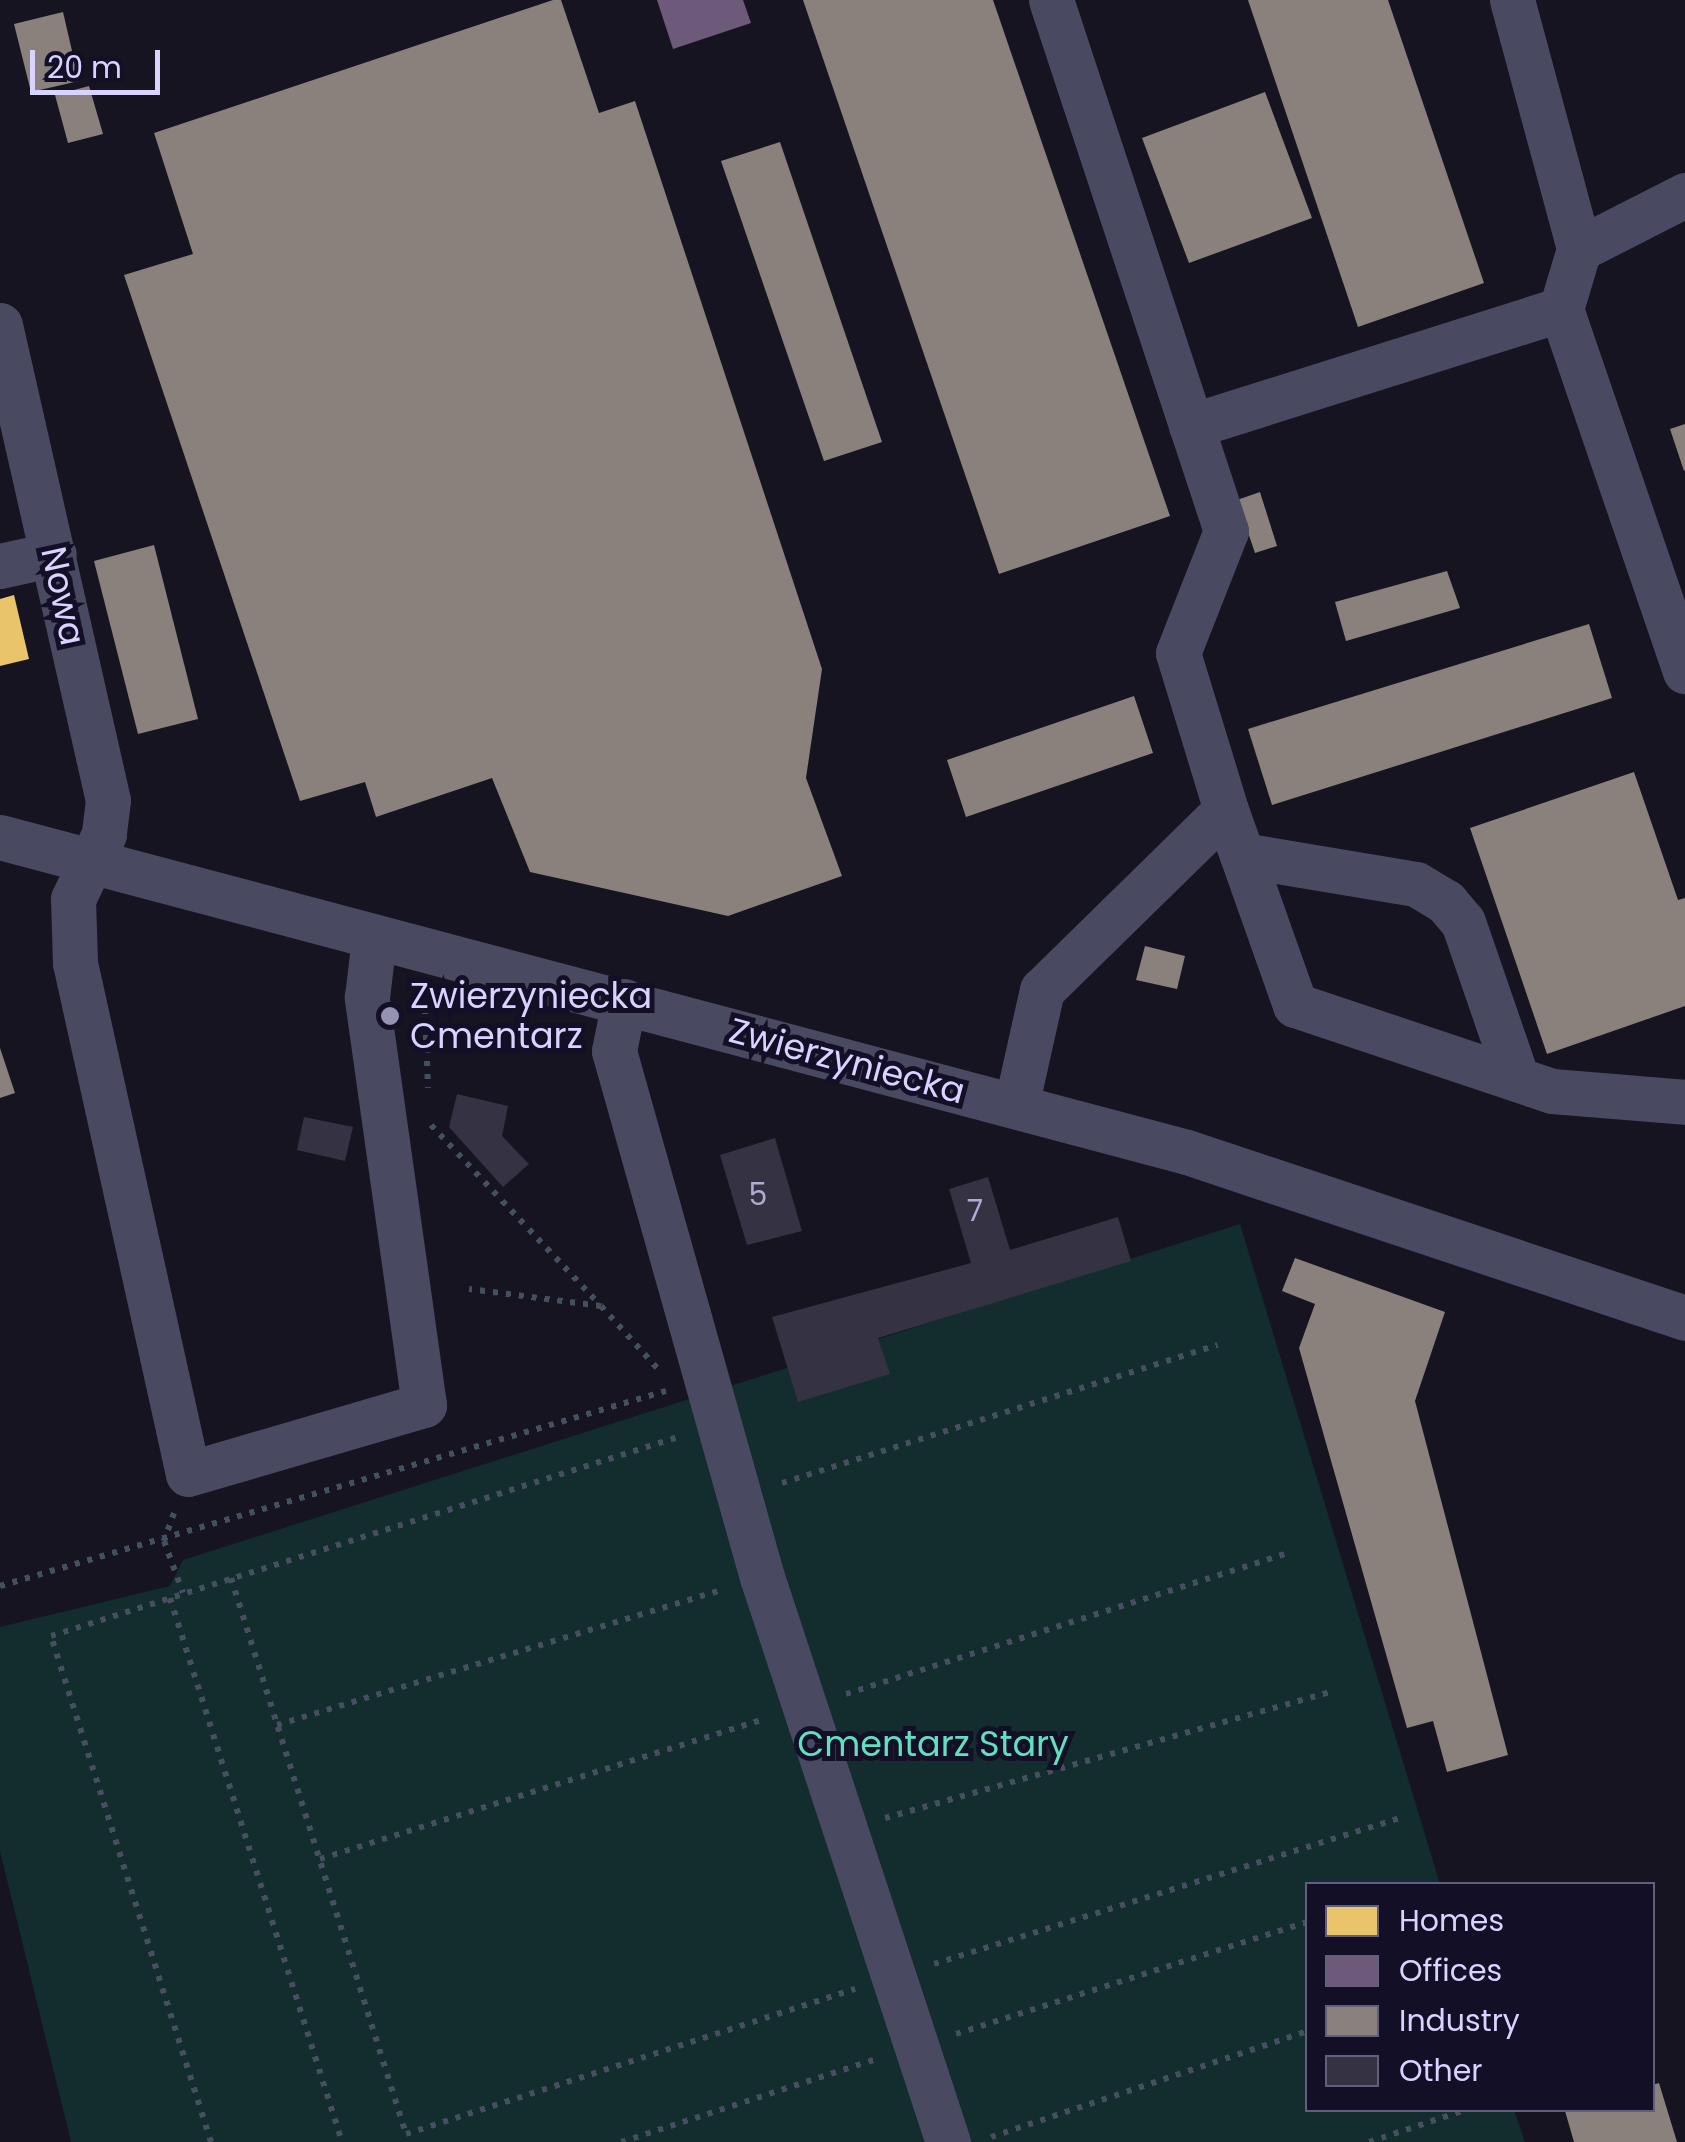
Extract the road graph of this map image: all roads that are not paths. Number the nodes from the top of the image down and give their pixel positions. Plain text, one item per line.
1 (1051, 0) edge
2 (1512, 0) edge
3 (1685, 195) edge
4 (1579, 249) junction
5 (1561, 309) junction
6 (0, 325) edge
7 (1192, 426) junction
8 (16, 460) edge
9 (54, 554) junction
10 (0, 566) edge
11 (1685, 671) edge
12 (1226, 810) junction
13 (0, 837) edge
14 (1242, 855) junction
15 (87, 865) junction
16 (374, 938) junction
17 (624, 1001) junction
18 (1517, 1079) junction
19 (1685, 1102) edge
20 (1016, 1106) junction
21 (1685, 1318) edge
22 (948, 2142) edge

1 - 7 street
2 - 4 street
3 - 4 street
4 - 5 street
5 - 7 street
5 - 11 street
6 - 8 street, Nowa
7 - 12 street
8 - 9 street, Nowa
9 - 10 street
9 - 15 street, Nowa
12 - 14 street
12 - 20 street
13 - 15 street, Zwierzyniecka
14 - 18 street
14 - 18 street
15 - 16 street, Zwierzyniecka
15 - 16 street, Nowa
16 - 17 street, Zwierzyniecka
17 - 20 street, Zwierzyniecka
17 - 22 street
18 - 19 street
20 - 21 street, Zwierzyniecka

